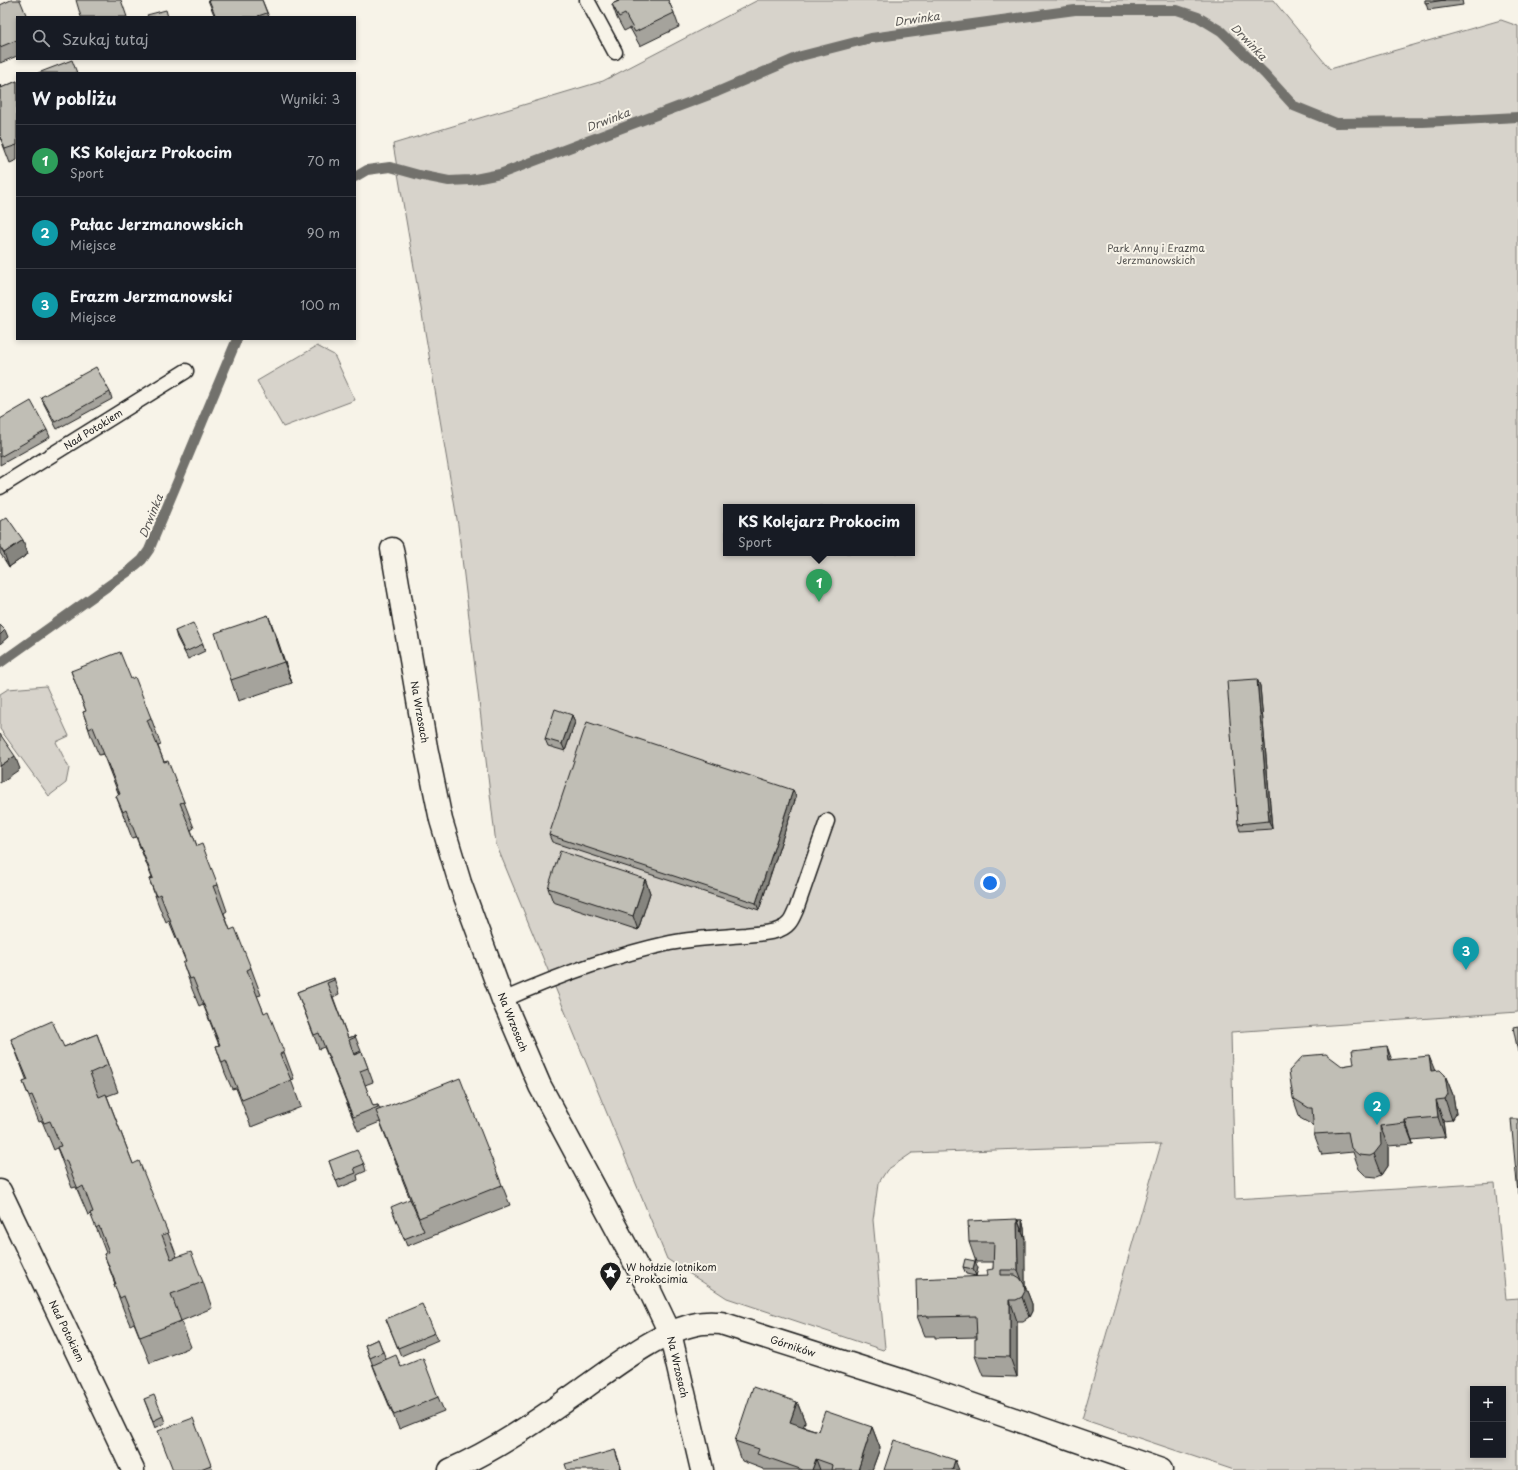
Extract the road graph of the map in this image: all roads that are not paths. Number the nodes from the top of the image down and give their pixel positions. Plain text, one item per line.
1 (587, 0) edge
2 (615, 52) dead end
3 (186, 371) dead end
4 (0, 487) edge
5 (392, 549) dead end
6 (827, 820) dead end
7 (503, 1000) junction
8 (0, 1191) edge
9 (670, 1333) junction
10 (133, 1470) edge
11 (450, 1470) edge
12 (702, 1470) edge
13 (1161, 1470) edge

1 - 2 lane
3 - 4 lane, Nad Potokiem
5 - 7 street, Na Wrzosach
6 - 7 lane
7 - 9 street, Na Wrzosach
8 - 10 street, Nad Potokiem
9 - 11 street, Górników
9 - 12 street, Na Wrzosach
9 - 13 street, Górników

